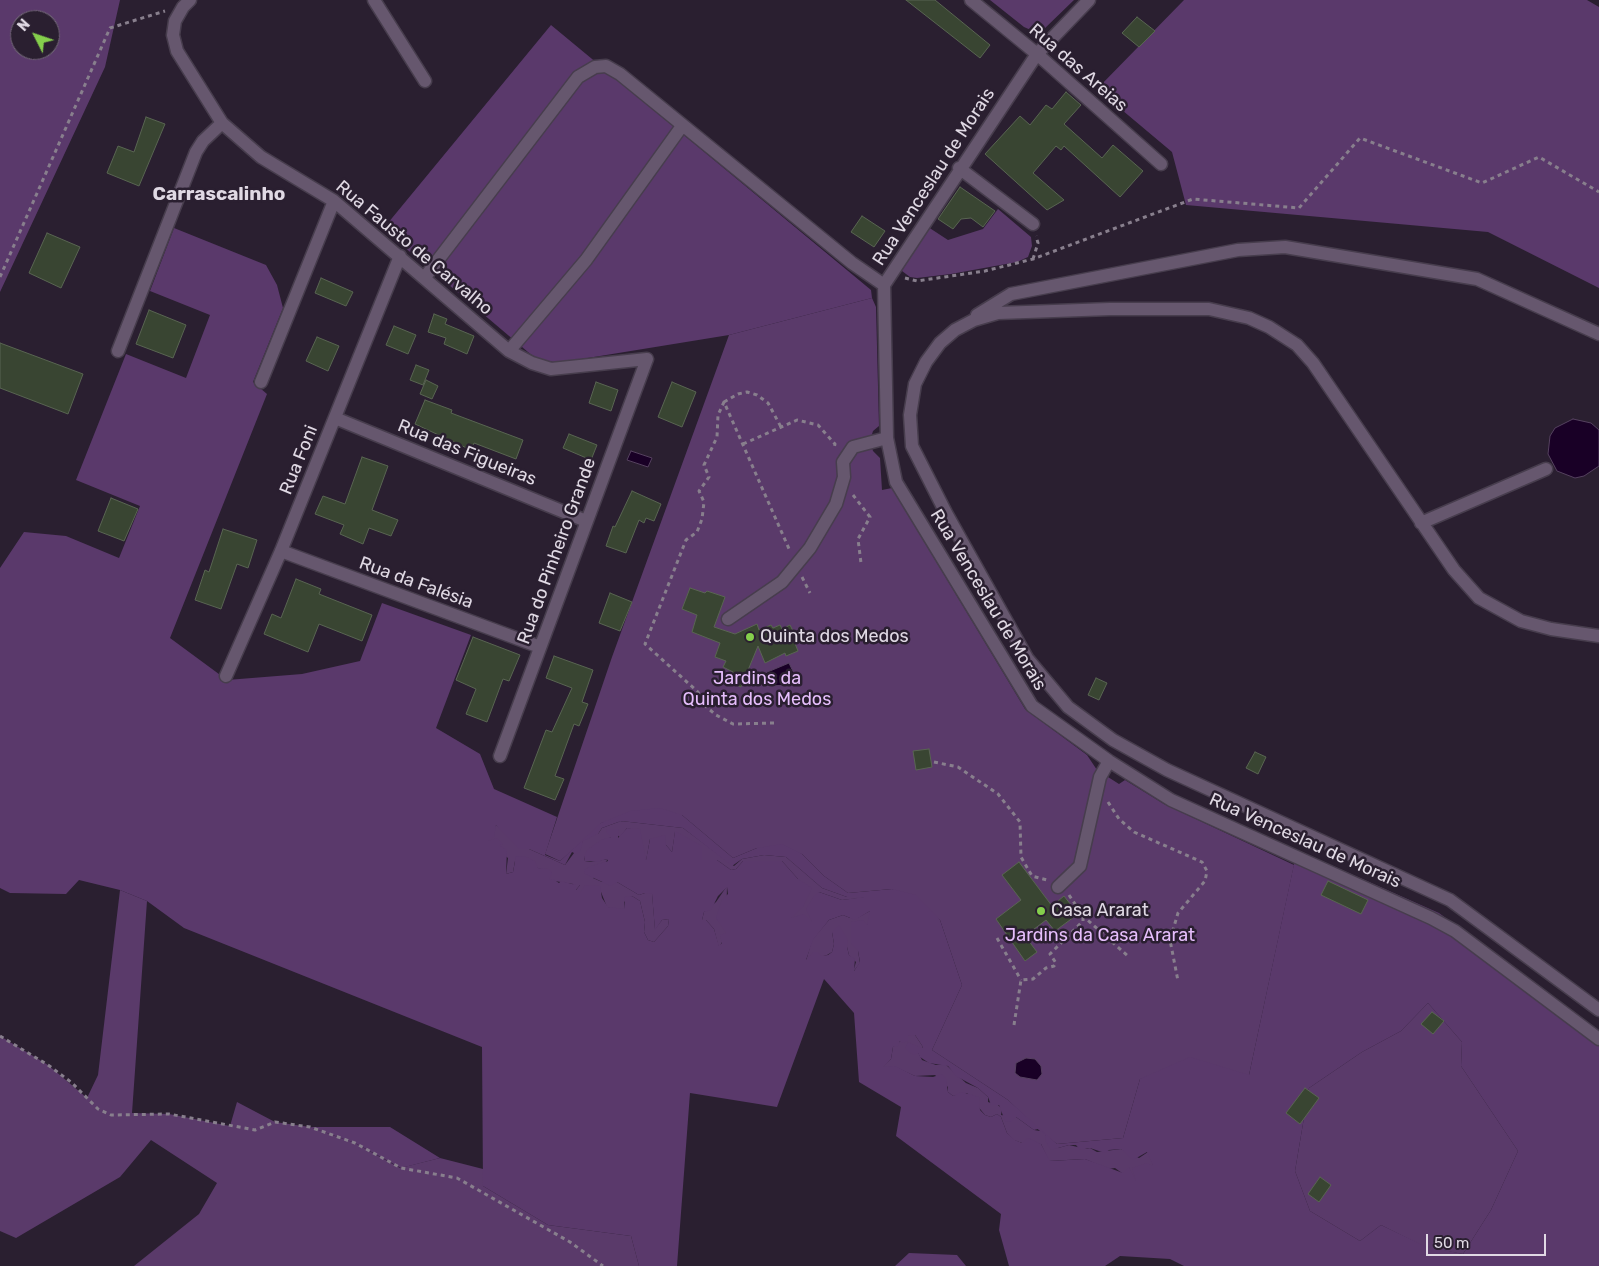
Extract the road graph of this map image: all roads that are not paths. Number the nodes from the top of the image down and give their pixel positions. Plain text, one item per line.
1 (374, 0) edge
2 (970, 0) edge
3 (1089, 0) edge
4 (187, 4) edge
5 (1037, 54) junction
6 (424, 81) dead end
7 (222, 123) junction
8 (682, 126) junction
9 (1161, 164) dead end
10 (959, 168) junction
11 (334, 201) junction
12 (1033, 224) road end
13 (400, 256) junction
14 (425, 277) junction
15 (887, 280) junction
16 (970, 322) junction
17 (1599, 334) edge
18 (118, 351) dead end
19 (510, 351) junction
20 (647, 359) joint
21 (262, 382) dead end
22 (335, 418) junction
23 (887, 438) junction
24 (1546, 469) dead end
25 (586, 521) junction
26 (1421, 523) junction
27 (281, 551) junction
28 (728, 619) dead end
29 (1599, 636) edge
30 (540, 648) junction
31 (226, 676) dead end
32 (500, 756) dead end
33 (1109, 761) junction
34 (1060, 885) road end
35 (1599, 1010) edge
36 (1599, 1039) edge

1 - 6 street
2 - 5 street, Rua das Areias
3 - 5 street, Rua Venceslau de Morais
4 - 7 street, Rua Fausto de Carvalho
5 - 9 street, Rua das Areias
5 - 10 street, Rua Venceslau de Morais
7 - 11 street, Rua Fausto de Carvalho
7 - 18 street
8 - 14 street
8 - 15 street
8 - 19 street
10 - 12 street
10 - 15 street, Rua Venceslau de Morais
11 - 13 street, Rua Fausto de Carvalho
11 - 21 street
13 - 14 street, Rua Fausto de Carvalho
13 - 22 street, Rua Foni
14 - 19 street, Rua Fausto de Carvalho
15 - 23 street, Rua Venceslau de Morais
16 - 17 street
16 - 26 street
16 - 35 street
19 - 20 street, Rua Fausto de Carvalho
20 - 25 street, Rua do Pinheiro Grande
22 - 25 street, Rua das Figueiras
22 - 27 street, Rua Foni
23 - 28 street
23 - 33 street, Rua Venceslau de Morais
24 - 26 street
25 - 30 street, Rua do Pinheiro Grande
26 - 29 street
27 - 30 street, Rua da Falésia
27 - 31 street, Rua Foni
30 - 32 street, Rua do Pinheiro Grande
33 - 34 street
33 - 36 street, Rua Venceslau de Morais

